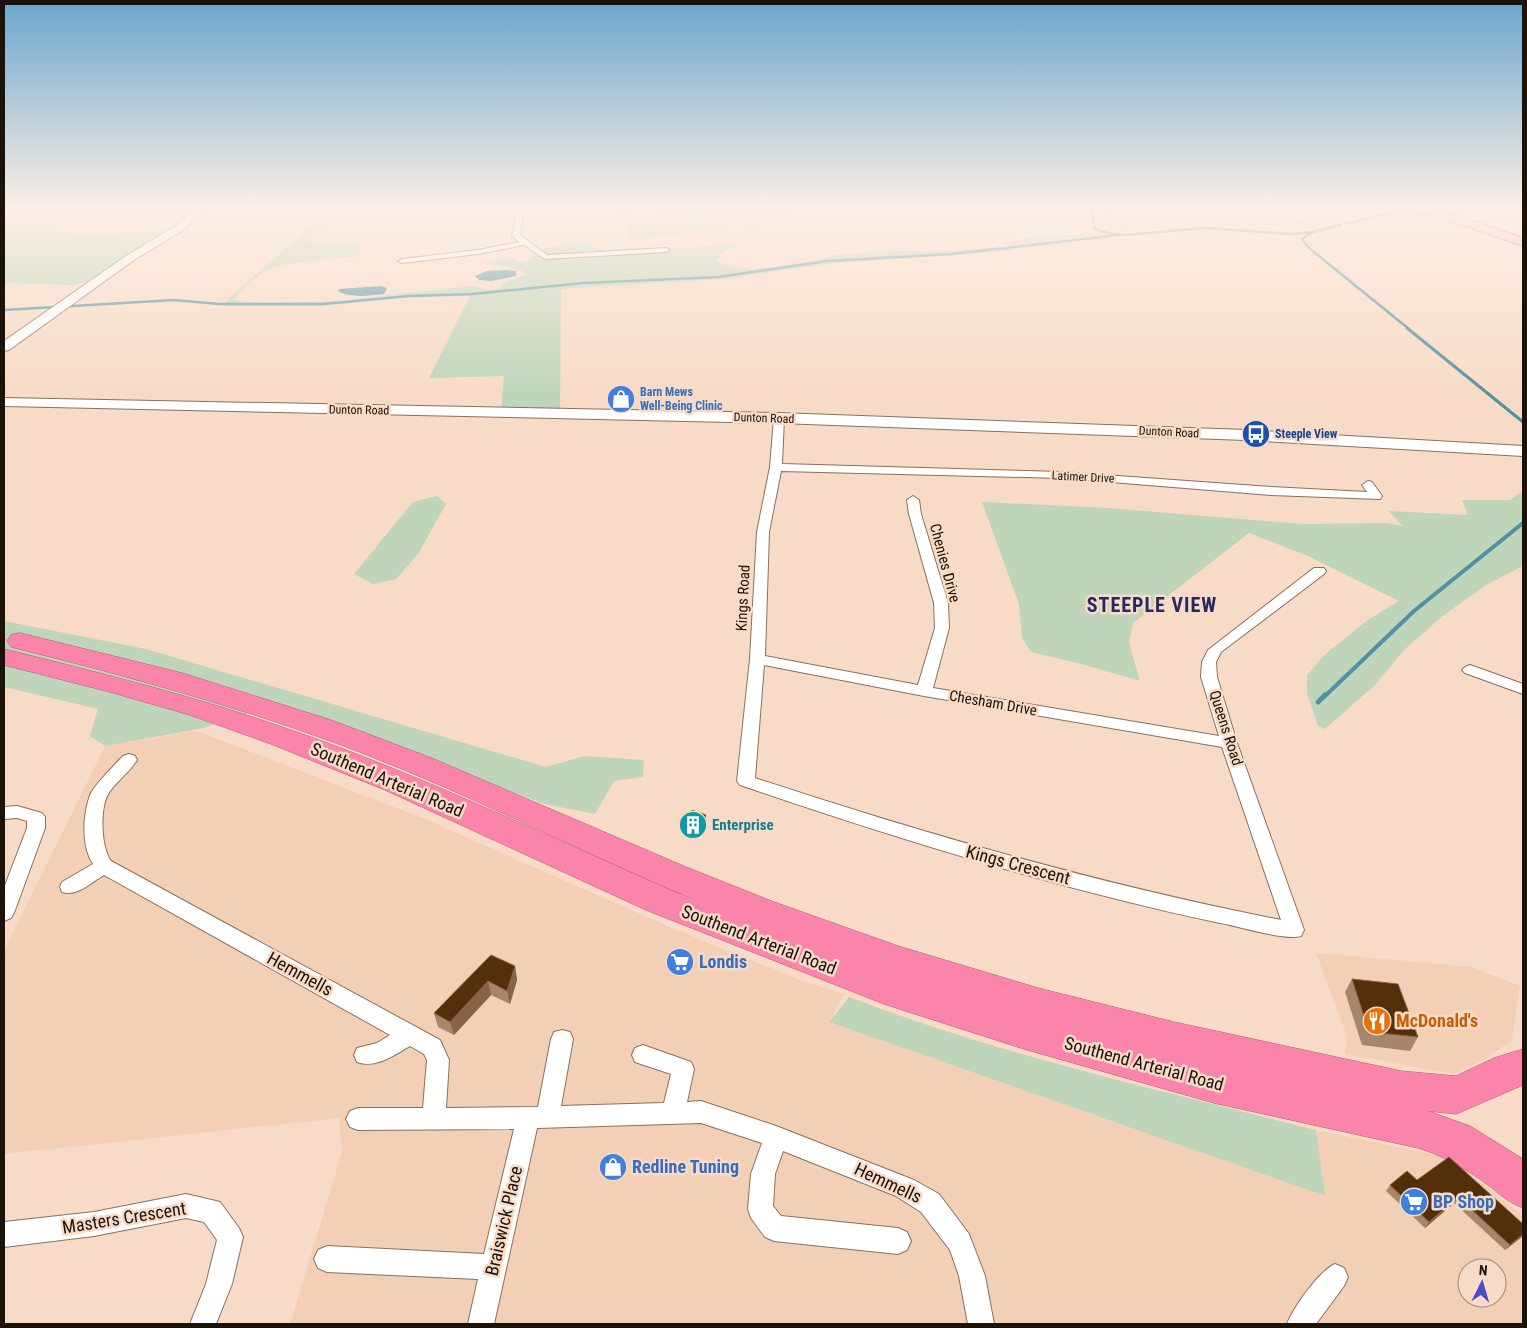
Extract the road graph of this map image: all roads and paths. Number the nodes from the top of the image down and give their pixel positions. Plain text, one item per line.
1 (114, 269) edge
2 (4, 347) edge
3 (4, 402) edge
4 (779, 418) junction
5 (1523, 450) edge
6 (776, 467) junction
7 (1368, 485) dead end
8 (913, 500) dead end
9 (1319, 571) dead end
10 (4, 638) edge
11 (4, 657) edge
12 (757, 659) junction
13 (1470, 670) dead end
14 (1523, 689) edge
15 (924, 691) junction
16 (1230, 743) junction
17 (130, 760) dead end
18 (746, 781) joint
19 (4, 812) edge
20 (104, 866) junction
21 (70, 887) dead end
22 (4, 913) edge
23 (1294, 930) joint
24 (410, 1034) junction
25 (562, 1039) dead end
26 (365, 1055) dead end
27 (644, 1055) dead end
28 (1518, 1065) edge
29 (673, 1112) junction
30 (538, 1117) junction
31 (358, 1119) dead end
32 (434, 1120) junction
33 (776, 1137) junction
34 (1523, 1186) edge
35 (4, 1235) edge
36 (898, 1241) dead end
37 (328, 1258) dead end
38 (493, 1268) junction
39 (1335, 1277) dead end
40 (203, 1324) edge
41 (481, 1324) edge
42 (981, 1324) edge
43 (1300, 1324) edge

1 - 2 street
3 - 4 street, Dunton Road
4 - 5 street, Dunton Road
4 - 6 street, Kings Road
6 - 7 street, Latimer Drive
6 - 12 street, Kings Road
8 - 15 street, Chenies Drive
9 - 16 street, Queens Road
10 - 28 highway, Southend Arterial Road
11 - 34 highway, Southend Arterial Road
12 - 15 street, Chesham Drive
12 - 18 street, Kings Road
13 - 14 street
15 - 16 street, Chesham Drive
16 - 23 street, Queens Road
17 - 20 street
18 - 23 street, Kings Crescent
19 - 22 street
20 - 21 street
20 - 24 street, Hemmells
24 - 26 street
24 - 32 street, Hemmells
25 - 30 street, Braiswick Place
27 - 29 street
29 - 30 street, Hemmells
29 - 33 street, Hemmells
30 - 32 street, Hemmells
30 - 38 street, Braiswick Place
31 - 32 street, Hemmells
33 - 36 street
33 - 42 street, Hemmells
35 - 40 street, Masters Crescent
37 - 38 street
38 - 41 street, Braiswick Place
39 - 43 street

